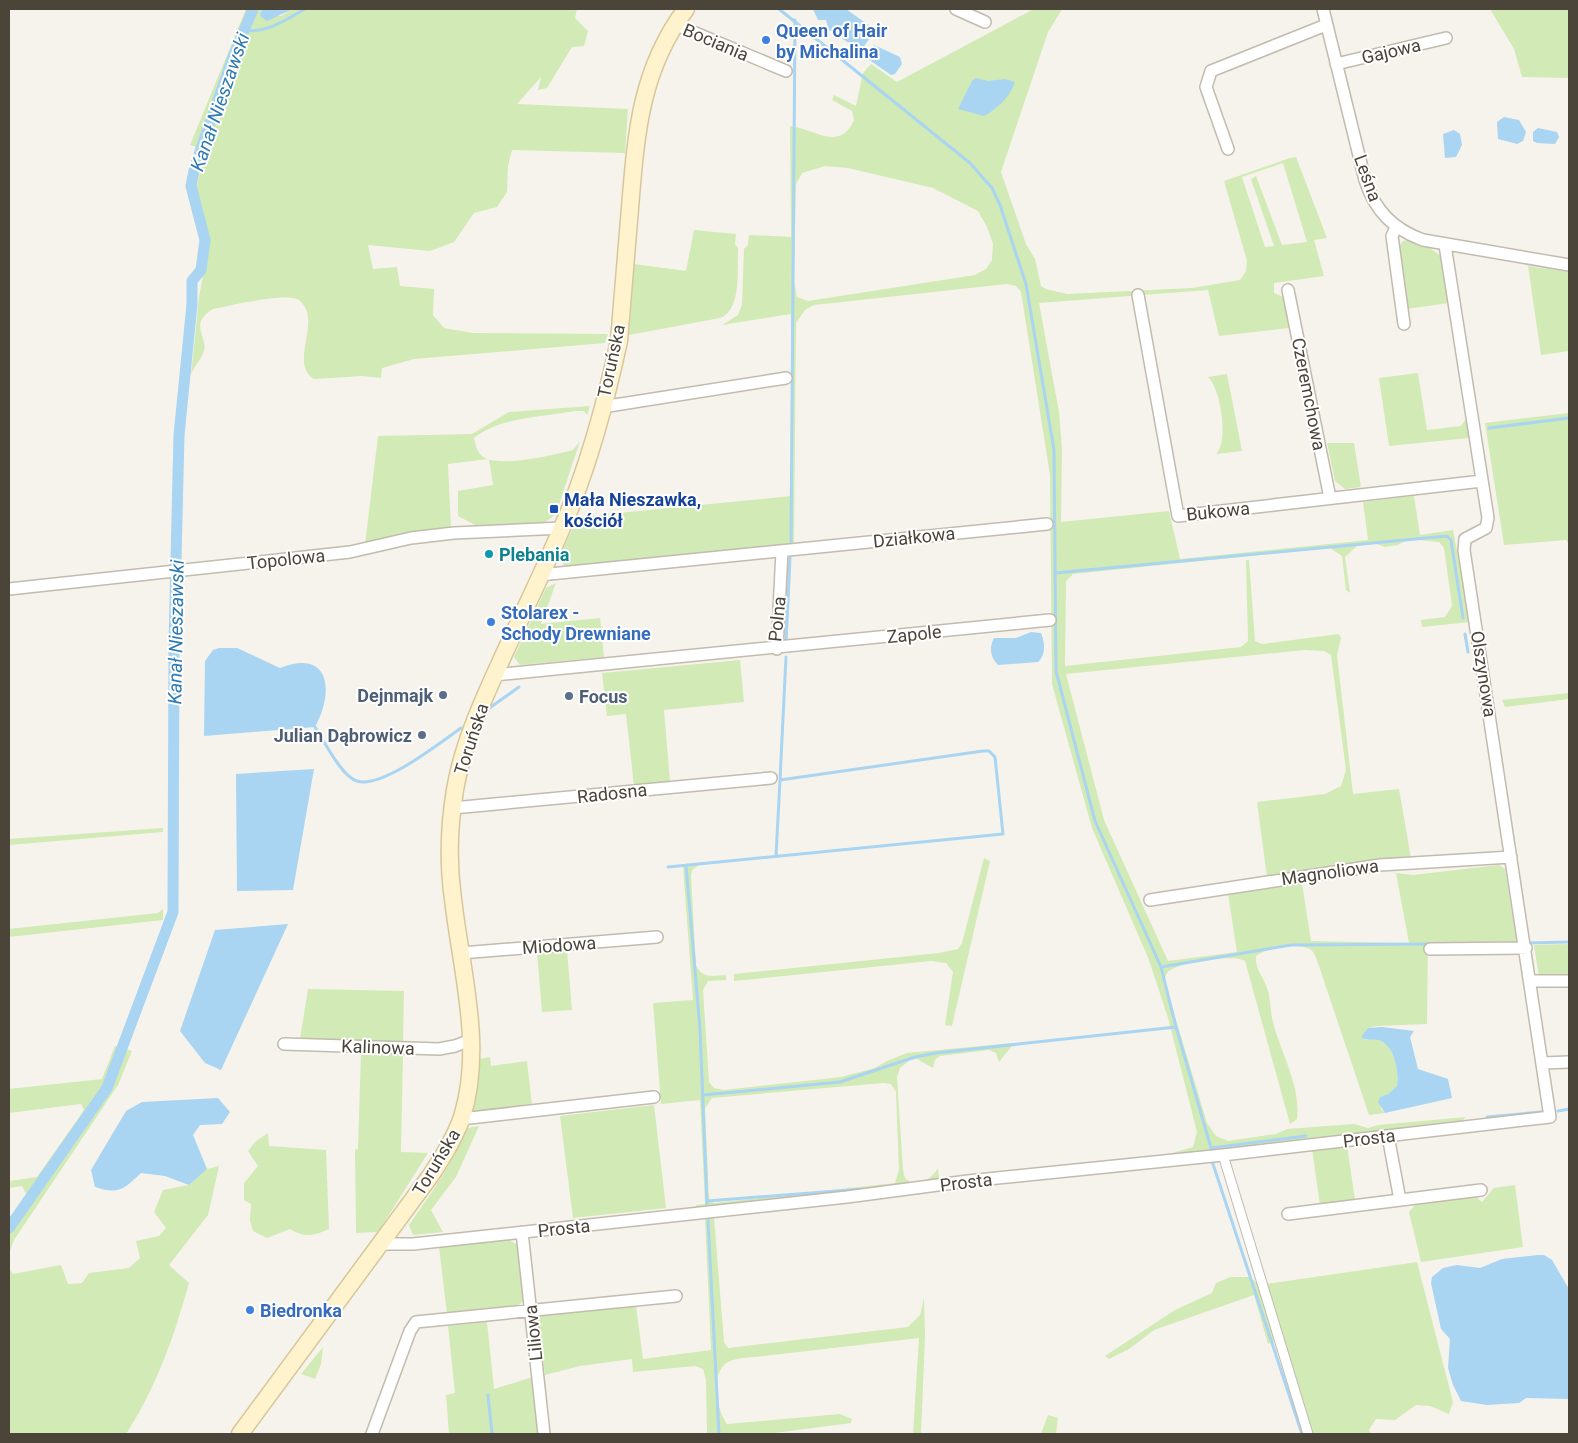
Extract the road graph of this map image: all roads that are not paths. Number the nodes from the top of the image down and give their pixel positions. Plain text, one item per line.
1 (686, 9) edge
2 (956, 9) edge
3 (1323, 9) edge
4 (985, 22) dead end
5 (674, 24) junction
6 (1326, 25) junction
7 (1446, 38) dead end
8 (1336, 64) junction
9 (786, 71) dead end
10 (1228, 149) dead end
11 (1396, 227) junction
12 (1444, 245) junction
13 (1569, 265) edge
14 (1288, 290) dead end
15 (1138, 295) dead end
16 (1404, 324) dead end
17 (786, 378) dead end
18 (602, 407) junction
19 (1482, 481) junction
20 (1330, 498) junction
21 (1047, 524) dead end
22 (562, 528) junction
23 (782, 551) junction
24 (540, 575) junction
25 (9, 589) edge
26 (1050, 620) dead end
27 (777, 649) junction
28 (494, 675) junction
29 (771, 778) dead end
30 (453, 808) junction
31 (1511, 858) junction
32 (1150, 900) dead end
33 (658, 937) dead end
34 (1525, 945) junction
35 (1430, 949) dead end
36 (461, 953) junction
37 (1531, 981) junction
38 (1569, 981) edge
39 (470, 1040) junction
40 (284, 1044) dead end
41 (1569, 1062) edge
42 (1543, 1063) junction
43 (654, 1097) dead end
44 (1550, 1117) joint
45 (462, 1119) junction
46 (1388, 1136) junction
47 (1223, 1155) junction
48 (1481, 1190) dead end
49 (1400, 1200) junction
50 (1288, 1214) dead end
51 (522, 1232) junction
52 (382, 1244) junction
53 (676, 1296) dead end
54 (530, 1310) junction
55 (240, 1434) edge
56 (372, 1434) edge
57 (544, 1434) edge
58 (1308, 1434) edge

1 - 5 main road, Toruńska
2 - 4 street
3 - 6 street, Leśna
5 - 9 street, Bociania
5 - 18 main road, Toruńska
6 - 8 street, Leśna
6 - 10 street
7 - 8 street, Gajowa
8 - 11 street, Leśna
11 - 12 street, Leśna
11 - 16 street
12 - 13 street, Leśna
12 - 19 street, Olszynowa
14 - 20 street, Czeremchowa
15 - 20 street, Bukowa
17 - 18 street
18 - 22 main road, Toruńska
19 - 20 street, Bukowa
19 - 31 street, Olszynowa
21 - 23 street, Działkowa
22 - 24 main road, Toruńska
22 - 25 street, Topolowa
23 - 24 street
23 - 27 street, Polna
24 - 28 main road, Toruńska
26 - 27 street, Zapole
27 - 28 street, Polna
28 - 30 main road, Toruńska
29 - 30 street, Radosna
30 - 36 main road, Toruńska
31 - 32 street, Magnoliowa
31 - 34 street, Olszynowa
33 - 36 street, Miodowa
34 - 35 street
34 - 37 street, Olszynowa
36 - 39 main road, Toruńska
37 - 38 street
37 - 42 street, Olszynowa
39 - 40 street, Kalinowa
39 - 45 main road, Toruńska
41 - 42 street
42 - 44 street, Olszynowa
43 - 45 street
44 - 46 street, Prosta
45 - 52 main road, Toruńska
46 - 47 street, Prosta
46 - 49 street
47 - 51 street, Prosta
47 - 58 street
48 - 49 street
49 - 50 street
51 - 52 street, Prosta
51 - 54 street, Liliowa
52 - 55 main road, Toruńska
53 - 54 street
54 - 56 street
54 - 57 street, Liliowa

